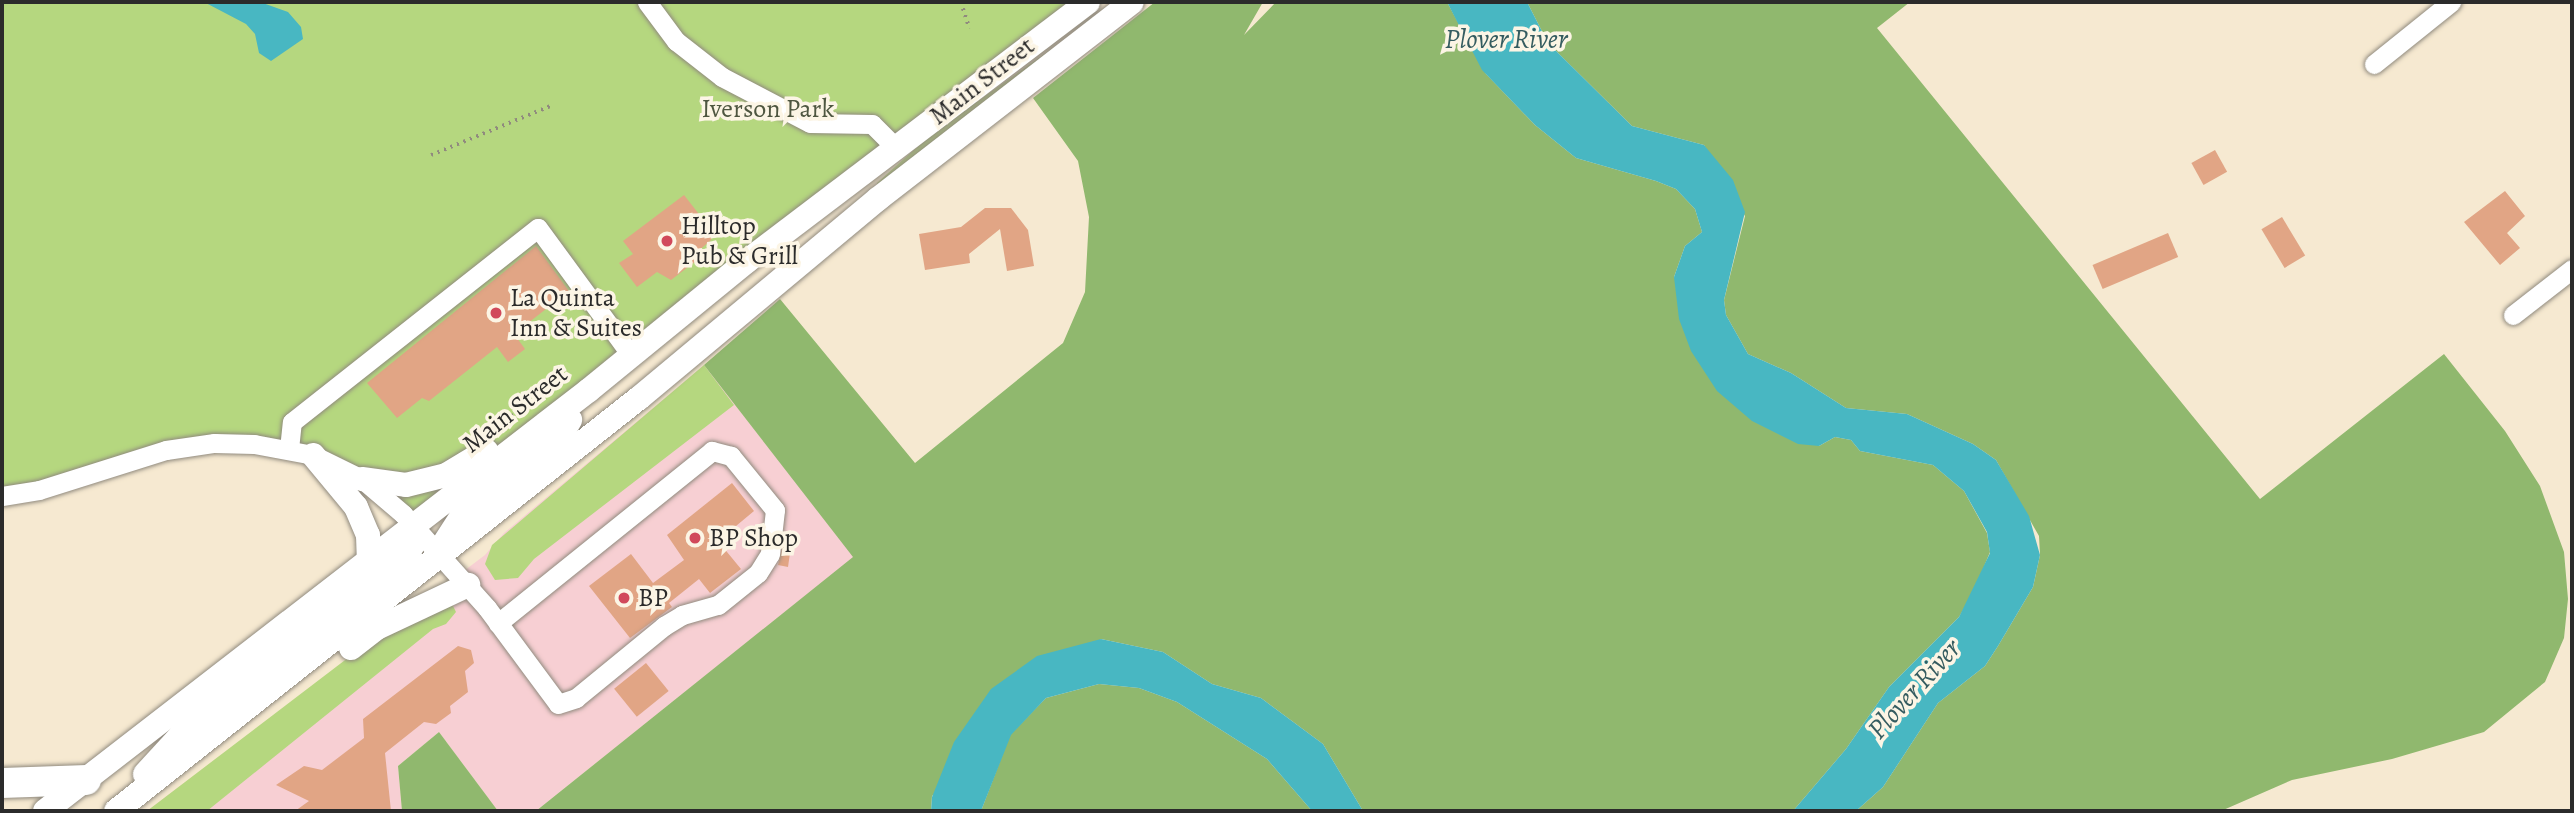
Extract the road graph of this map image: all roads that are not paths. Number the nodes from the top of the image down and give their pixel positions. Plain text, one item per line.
1 (647, 2) edge
2 (1088, 2) edge
3 (1132, 2) edge
4 (2451, 2) edge
5 (2374, 64) dead end
6 (896, 148) junction
7 (774, 240) junction
8 (796, 265) junction
9 (2572, 269) edge
10 (2513, 315) dead end
11 (632, 355) junction
12 (589, 390) junction
13 (301, 452) junction
14 (362, 480) junction
15 (2, 496) edge
16 (414, 526) junction
17 (442, 555) junction
18 (369, 561) junction
19 (468, 585) junction
20 (498, 623) junction
21 (251, 706) junction
22 (86, 780) junction
23 (2, 783) edge
24 (119, 809) edge
25 (45, 811) edge

1 - 6 street
2 - 6 main road, Main Street
3 - 8 main road, Main Street
4 - 5 street
6 - 7 main road, Main Street
7 - 8 street
7 - 11 main road, Main Street
8 - 17 main road, Main Street
9 - 10 street
11 - 12 main road, Main Street
11 - 13 street
12 - 14 main road
12 - 16 main road, Main Street
12 - 17 main road
13 - 14 street
13 - 15 street
13 - 18 main road
14 - 16 street
16 - 17 street
16 - 18 main road, Main Street
16 - 24 main road
17 - 19 street
17 - 21 main road, Main Street
18 - 22 main road, Main Street
19 - 20 street
19 - 21 main road
20 - 20 street
21 - 24 main road, Main Street
22 - 23 highway
22 - 25 main road, Main Street

